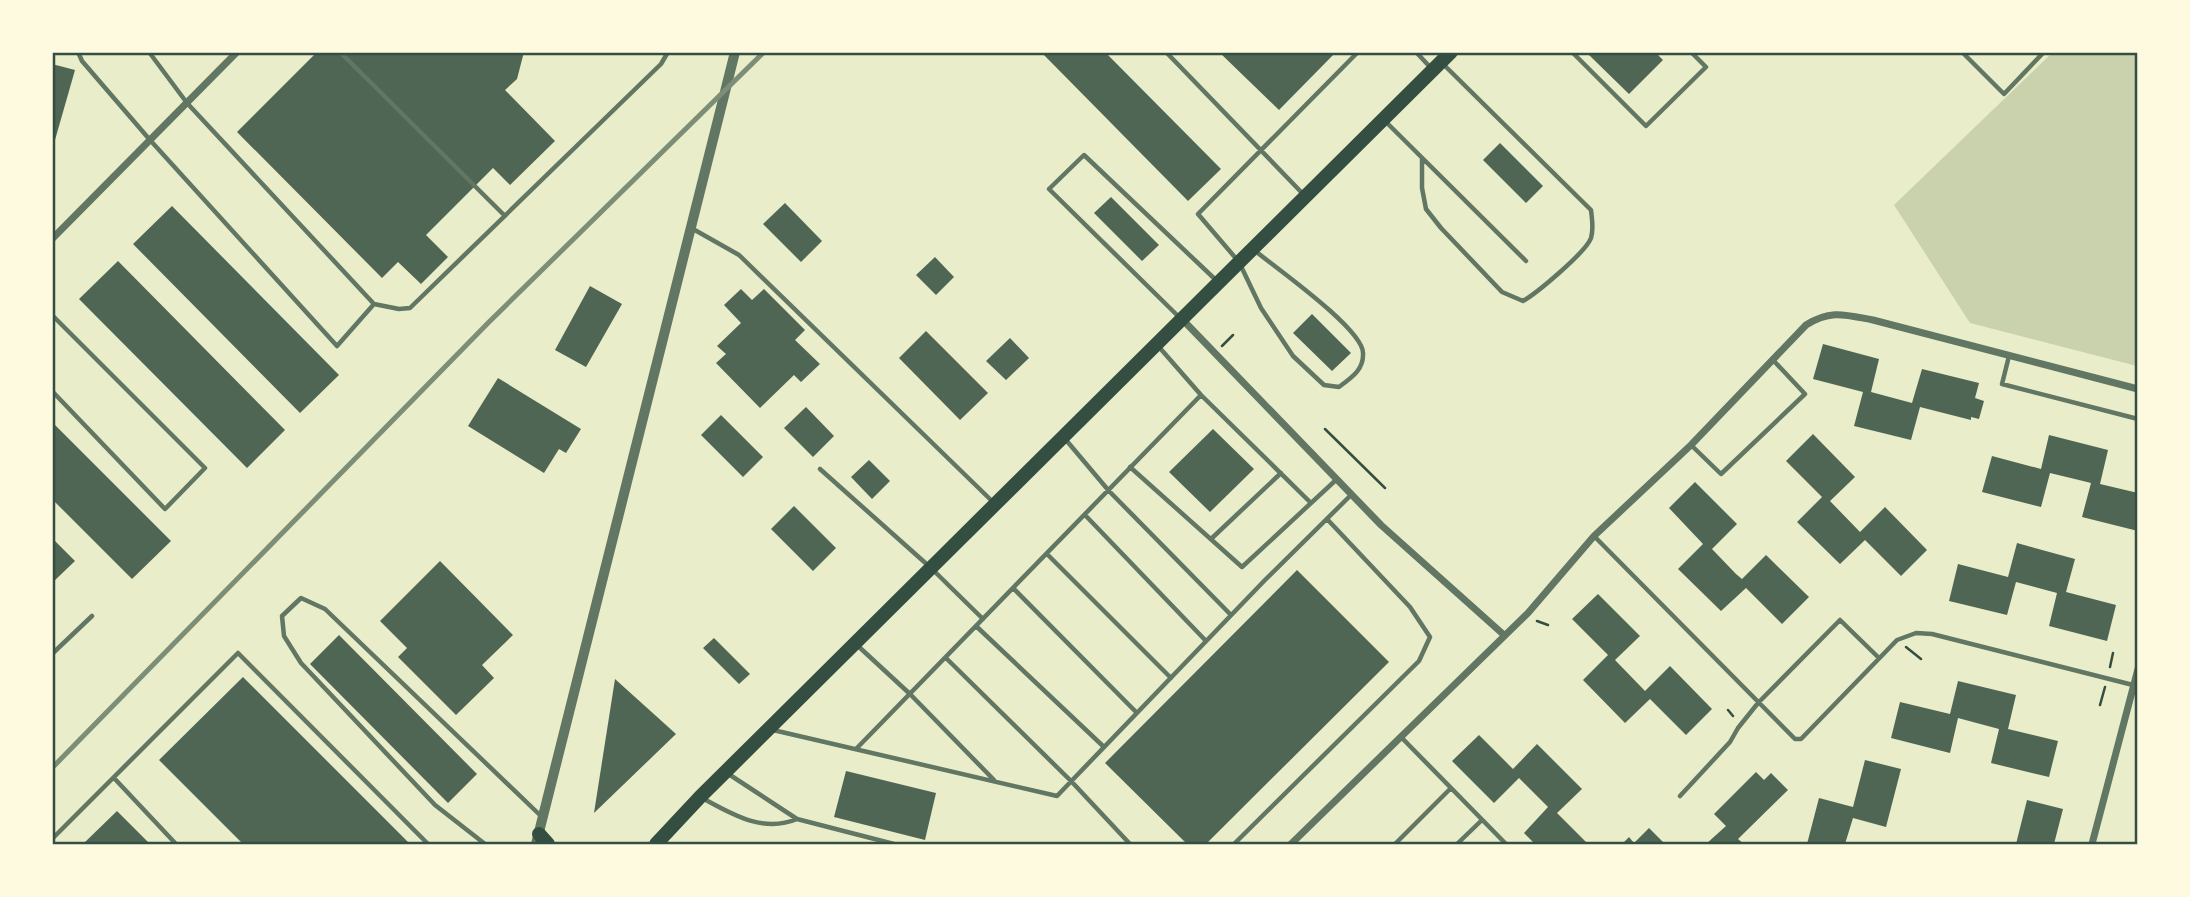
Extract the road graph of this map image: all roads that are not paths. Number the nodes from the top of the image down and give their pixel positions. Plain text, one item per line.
1 (78, 52) edge
2 (149, 52) edge
3 (237, 52) edge
4 (340, 52) edge
5 (668, 52) edge
6 (735, 52) edge
7 (1166, 52) edge
8 (1358, 52) edge
9 (1416, 52) edge
10 (1572, 52) edge
11 (1691, 52) edge
12 (1962, 52) edge
13 (2044, 52) edge
14 (1442, 62) edge
15 (187, 103) junction
16 (1384, 120) junction
17 (150, 140) junction
18 (1259, 150) junction
19 (1422, 159) junction
20 (1305, 197) junction
21 (505, 216) junction
22 (52, 227) edge
23 (692, 229) junction
24 (61, 230) junction
25 (52, 239) edge
26 (1253, 249) junction
27 (1526, 261) dead end
28 (1240, 262) junction
29 (1218, 283) junction
30 (374, 304) junction
31 (52, 315) edge
32 (1182, 319) junction
33 (1156, 344) junction
34 (2009, 356) junction
35 (1773, 360) junction
36 (2137, 389) edge
37 (52, 391) edge
38 (1201, 395) junction
39 (2137, 419) edge
40 (1063, 438) junction
41 (1690, 445) junction
42 (1130, 467) junction
43 (820, 469) dead end
44 (1281, 473) junction
45 (1337, 479) junction
46 (1109, 491) junction
47 (1352, 495) junction
48 (1311, 503) junction
49 (996, 504) junction
50 (1086, 515) junction
51 (1327, 519) junction
52 (1594, 536) junction
53 (1211, 539) junction
54 (1047, 554) junction
55 (931, 568) junction
56 (1013, 588) junction
57 (1231, 615) junction
58 (92, 616) dead end
59 (983, 619) junction
60 (976, 626) junction
61 (1504, 635) junction
62 (1206, 641) junction
63 (855, 643) junction
64 (52, 654) edge
65 (946, 658) junction
66 (1879, 658) junction
67 (2137, 669) edge
68 (1171, 678) junction
69 (2133, 685) junction
70 (910, 694) junction
71 (1758, 703) junction
72 (1137, 713) junction
73 (769, 729) junction
74 (1401, 737) junction
75 (1104, 747) junction
76 (857, 749) junction
77 (726, 772) junction
78 (114, 778) junction
79 (994, 781) junction
80 (1071, 781) junction
81 (1451, 788) junction
82 (1680, 796) dead end
83 (700, 797) junction
84 (543, 817) junction
85 (797, 819) junction
86 (1482, 820) junction
87 (52, 839) edge
88 (541, 841) edge
89 (176, 845) edge
90 (428, 845) edge
91 (485, 845) edge
92 (656, 845) edge
93 (894, 845) edge
94 (1130, 845) edge
95 (1234, 845) edge
96 (1291, 845) edge
97 (1395, 845) edge
98 (1457, 845) edge
99 (1506, 845) edge
100 (2092, 845) edge

1 - 17 lane
2 - 15 lane
3 - 15 street
4 - 21 lane
5 - 21 lane
6 - 23 street
7 - 18 lane
8 - 18 lane
9 - 14 lane
10 - 11 lane
12 - 13 lane
14 - 16 main road
14 - 19 lane
15 - 17 street
15 - 30 lane
16 - 19 lane
16 - 20 main road
17 - 24 street
17 - 30 lane
18 - 20 lane
18 - 28 lane
19 - 27 lane
20 - 26 main road
21 - 30 lane
22 - 24 street
23 - 49 lane
23 - 84 street
24 - 25 street
26 - 28 main road
26 - 28 lane
28 - 29 main road
29 - 32 main road
29 - 32 lane
31 - 37 lane
32 - 33 main road
32 - 45 street
33 - 38 lane
33 - 40 main road
34 - 35 street
34 - 36 street
34 - 39 lane
35 - 41 street
35 - 41 lane
38 - 42 lane
38 - 44 lane
40 - 46 lane
40 - 49 main road
41 - 52 street
42 - 46 lane
42 - 53 lane
43 - 55 lane
44 - 48 lane
44 - 53 lane
45 - 47 street
45 - 48 lane
46 - 50 lane
46 - 57 lane
47 - 51 lane
47 - 61 street
48 - 53 lane
49 - 55 main road
50 - 54 lane
50 - 62 lane
51 - 57 lane
51 - 95 lane
52 - 61 street
52 - 71 lane
54 - 56 lane
54 - 68 lane
55 - 59 lane
55 - 63 main road
56 - 59 lane
56 - 72 lane
57 - 62 lane
58 - 64 lane
59 - 60 lane
60 - 65 lane
60 - 75 lane
61 - 74 street
62 - 68 lane
63 - 70 lane
63 - 73 main road
65 - 70 lane
65 - 80 lane
66 - 69 lane
66 - 71 lane
66 - 71 lane
67 - 69 street
68 - 72 lane
69 - 100 street
70 - 76 lane
70 - 79 lane
71 - 82 lane
72 - 75 lane
73 - 76 lane
73 - 77 main road
74 - 81 lane
74 - 96 street
75 - 80 lane
76 - 79 lane
77 - 83 main road
77 - 85 lane
78 - 87 lane
78 - 89 lane
78 - 90 lane
79 - 80 lane
80 - 94 lane
81 - 86 lane
81 - 97 lane
83 - 85 lane
83 - 92 main road
84 - 88 street
84 - 91 lane
85 - 93 lane
86 - 98 lane
86 - 99 lane

